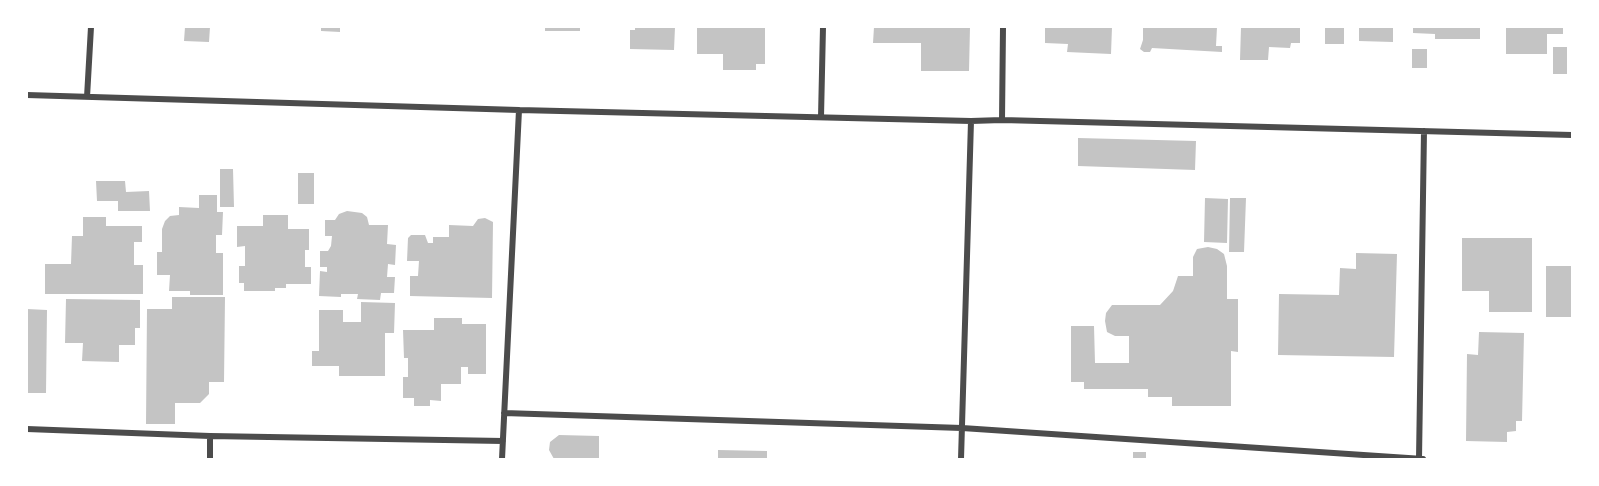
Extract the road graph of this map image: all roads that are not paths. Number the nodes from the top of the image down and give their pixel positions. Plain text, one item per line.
1 (91, 27) edge
2 (823, 27) edge
3 (1003, 27) edge
4 (27, 96) edge
5 (87, 97) junction
6 (519, 111) junction
7 (821, 117) junction
8 (1002, 120) junction
9 (971, 121) junction
10 (1424, 131) junction
11 (1572, 135) edge
12 (504, 413) junction
13 (962, 428) junction
14 (27, 429) edge
15 (210, 435) junction
16 (503, 441) junction
17 (210, 459) edge
18 (502, 459) edge
19 (961, 459) edge
20 (1420, 459) edge

1 - 5 street
2 - 7 street
3 - 8 street
4 - 5 street
5 - 6 street
6 - 7 street
6 - 12 street
7 - 9 street
8 - 9 street
8 - 10 street
9 - 13 street
10 - 11 street
10 - 20 street
12 - 13 street
12 - 16 street
13 - 19 street
13 - 20 street
14 - 15 street
15 - 16 street
15 - 17 street
16 - 18 street

